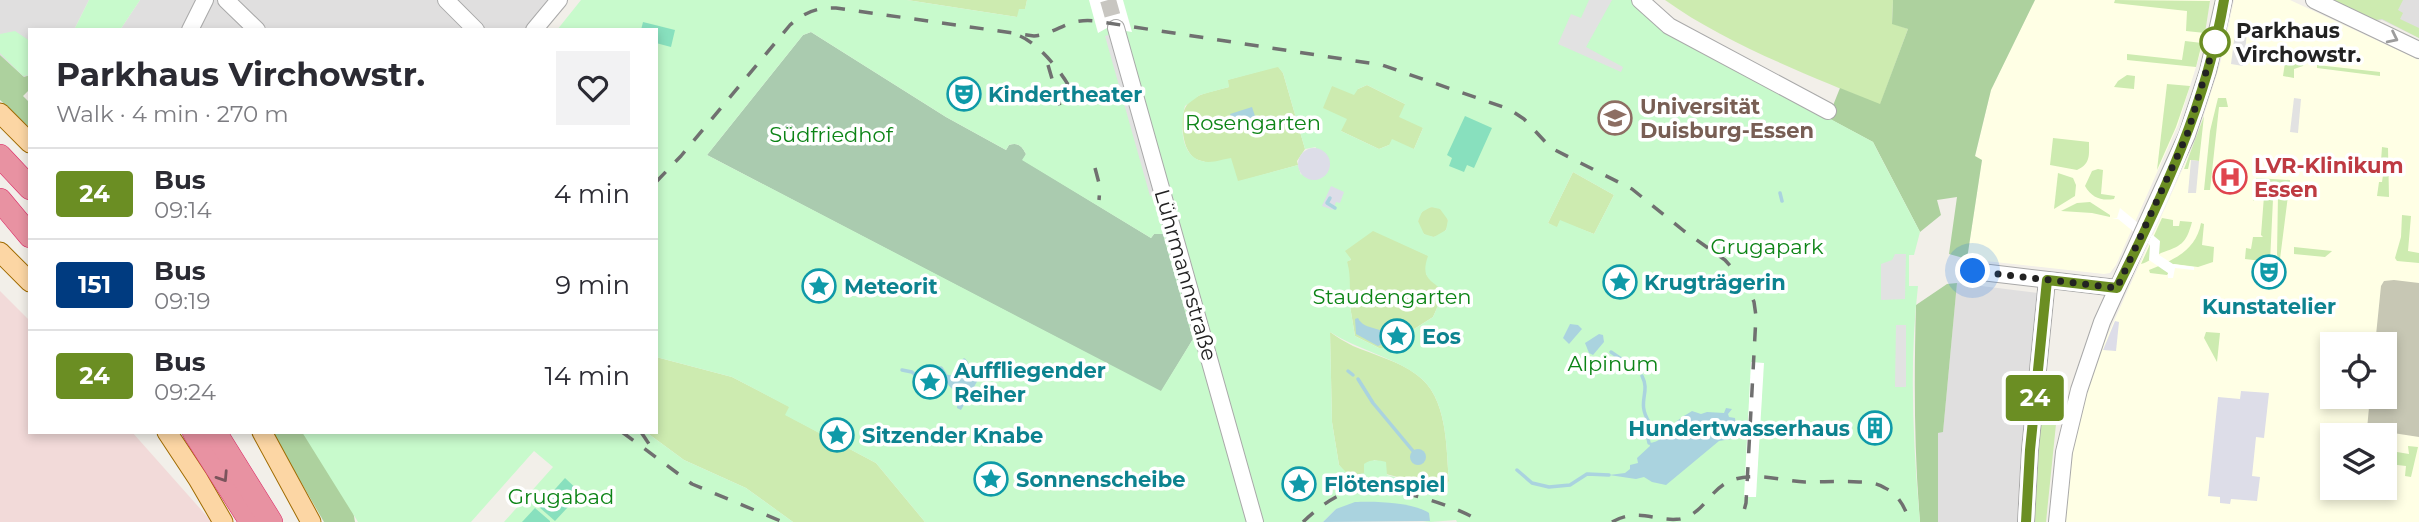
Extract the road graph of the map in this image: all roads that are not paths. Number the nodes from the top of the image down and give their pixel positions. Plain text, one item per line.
1 (205, 0) edge
2 (226, 0) edge
3 (446, 0) edge
4 (559, 0) edge
5 (1640, 0) edge
6 (2224, 0) edge
7 (2314, 0) edge
8 (191, 28) edge
9 (255, 28) edge
10 (474, 28) edge
11 (536, 28) edge
12 (1116, 29) tunnel mouth
13 (2419, 50) edge
14 (1828, 111) dead end
15 (0, 113) edge
16 (28, 141) edge
17 (0, 155) edge
18 (28, 177) edge
19 (28, 186) edge
20 (0, 187) edge
21 (0, 200) edge
22 (28, 216) edge
23 (28, 234) edge
24 (0, 252) edge
25 (1973, 271) dead end
26 (28, 280) edge
27 (2047, 280) junction
28 (2117, 288) junction
29 (168, 434) edge
30 (195, 434) edge
31 (216, 434) edge
32 (263, 434) edge
33 (1254, 519) edge
34 (223, 522) edge
35 (251, 522) edge
36 (271, 522) edge
37 (314, 522) edge
38 (2026, 522) edge
39 (2057, 522) edge

1 - 8 street
2 - 9 street
3 - 10 street
4 - 11 street
5 - 14 street
6 - 28 street
7 -> 13 street
12 - 33 street, Lührmannstraße
15 - 16 main road
17 - 18 highway
17 - 19 highway
20 - 22 highway
21 - 23 highway
24 - 26 main road
25 - 27 street
27 - 28 street
27 - 38 street
28 - 39 street
29 - 34 main road
30 -> 35 highway
31 - 36 highway
32 - 37 main road

